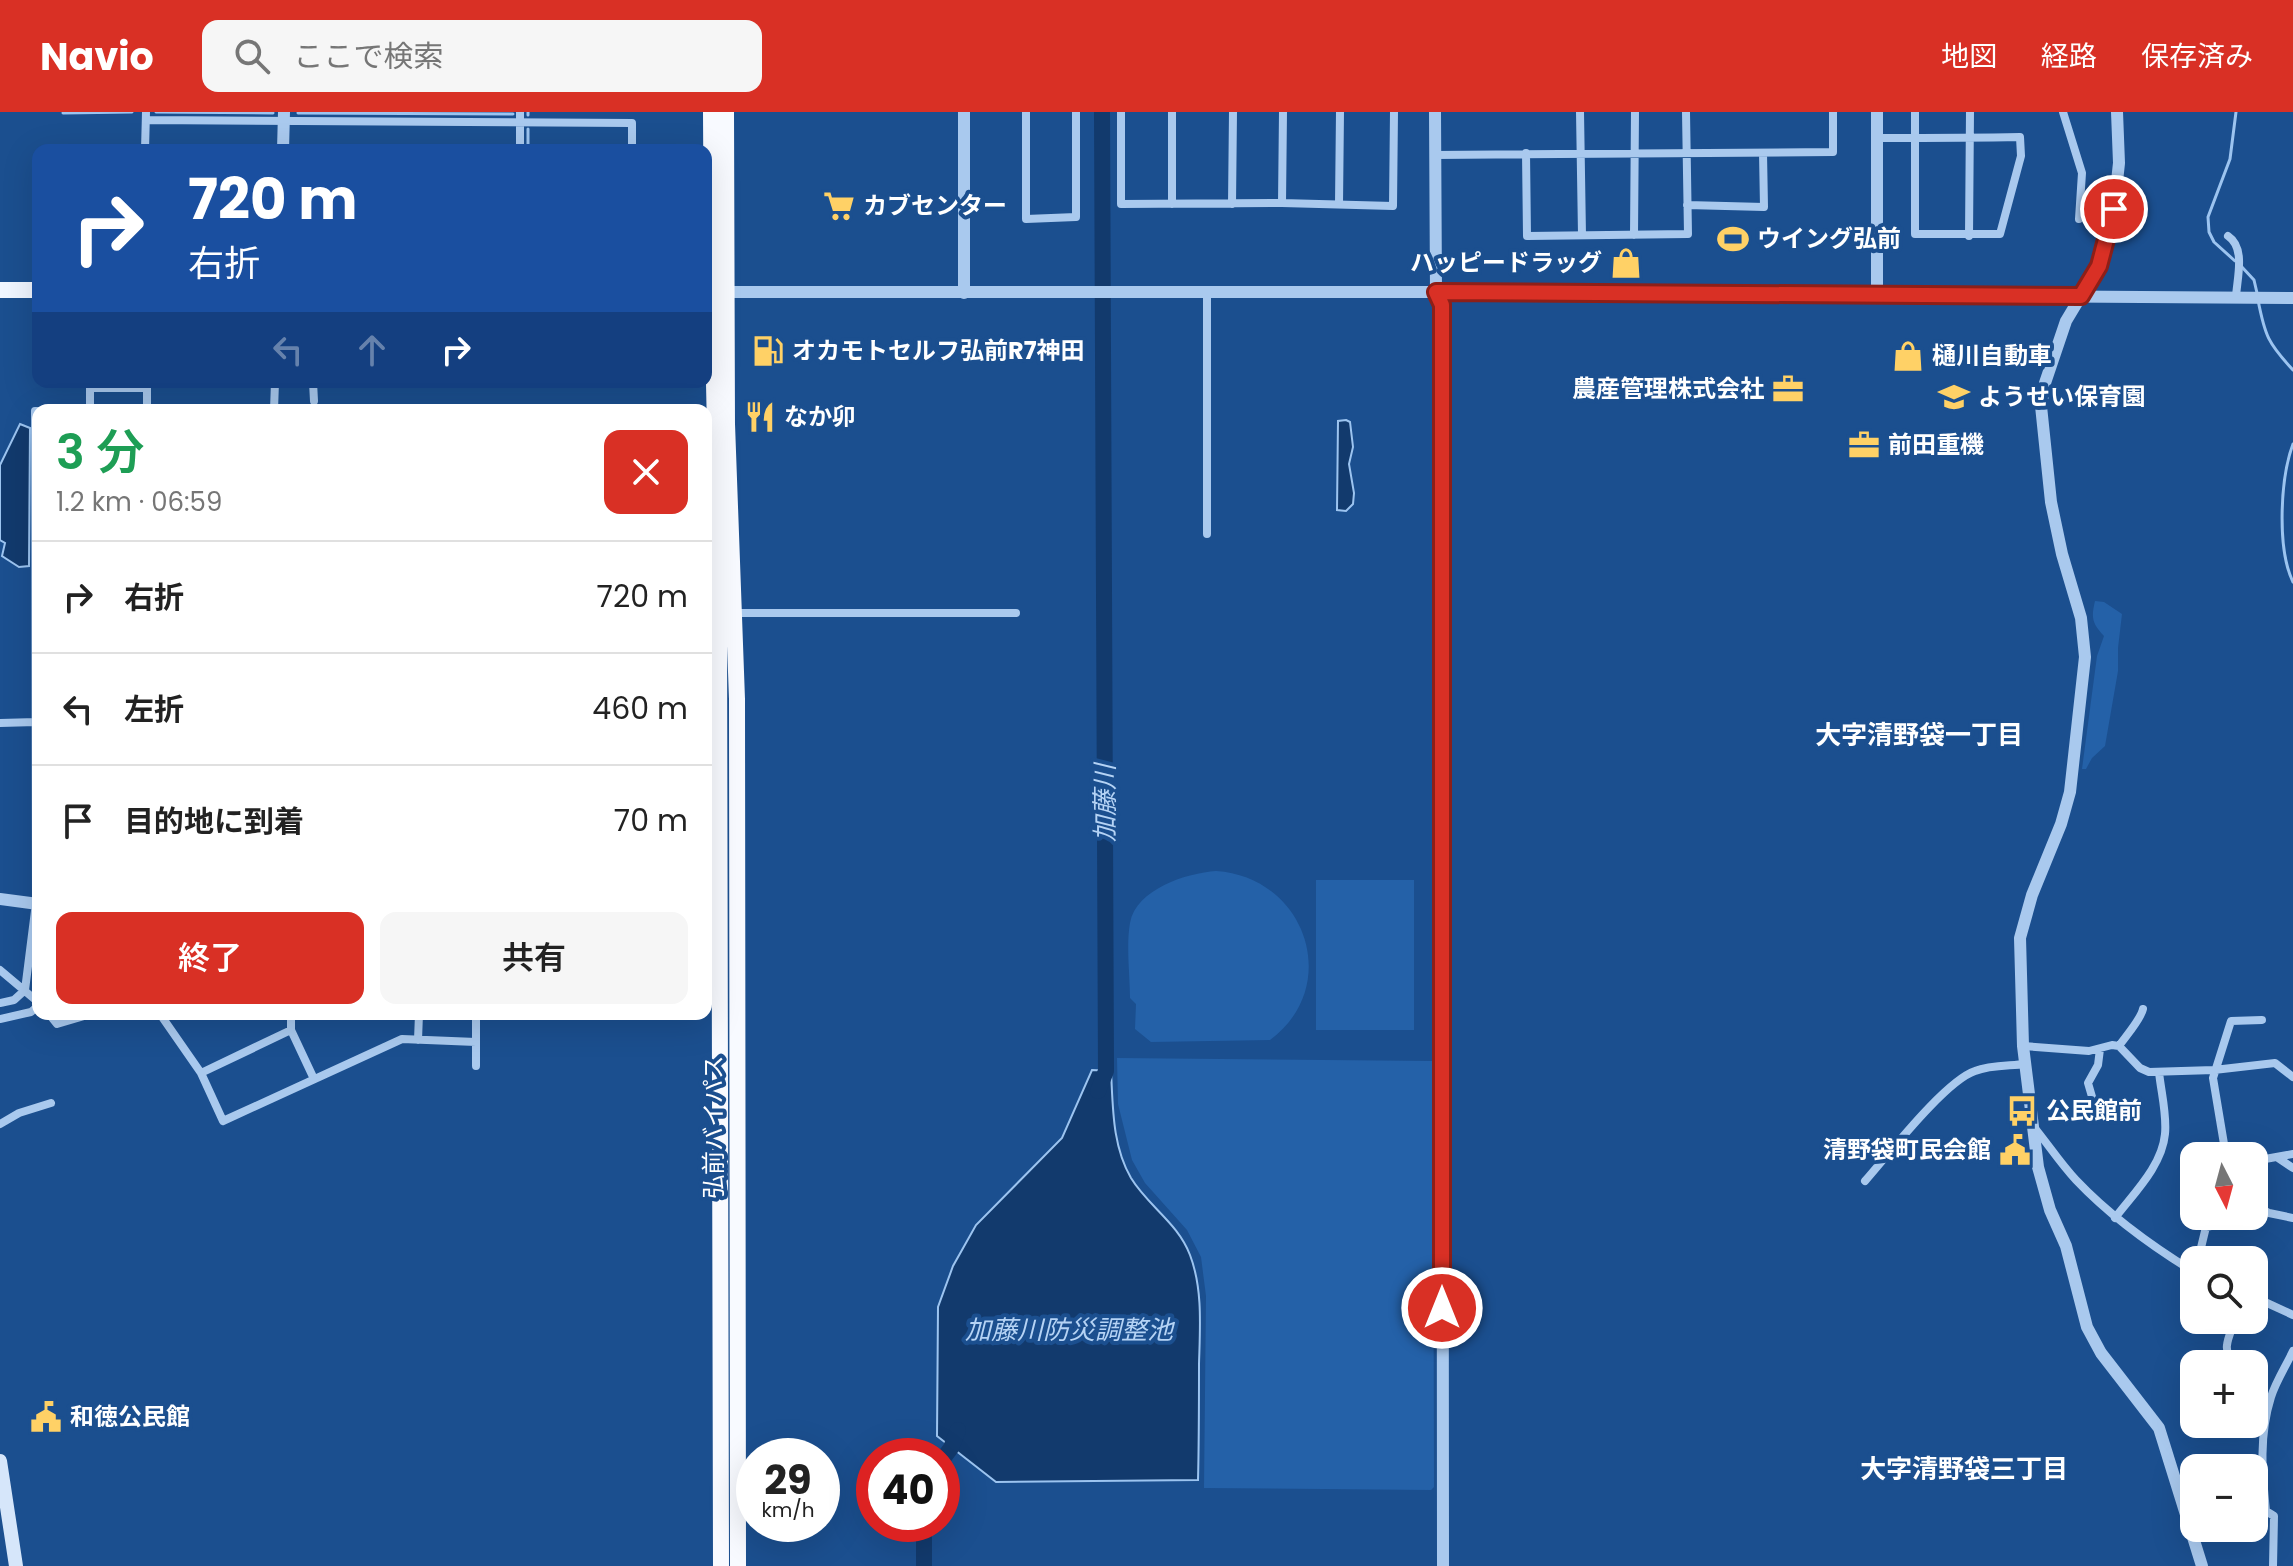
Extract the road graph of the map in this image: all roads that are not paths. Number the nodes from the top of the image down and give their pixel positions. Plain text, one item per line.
1 (520, 112) edge
2 (711, 112) edge
3 (726, 112) edge
4 (964, 112) edge
5 (1026, 112) edge
6 (1076, 112) edge
7 (1121, 112) edge
8 (1172, 112) edge
9 (1233, 112) edge
10 (1283, 112) edge
11 (1340, 112) edge
12 (1394, 112) edge
13 (1435, 112) edge
14 (1580, 112) edge
15 (1635, 112) edge
16 (1686, 112) edge
17 (1833, 112) edge
18 (1877, 112) edge
19 (1915, 112) edge
20 (1970, 112) edge
21 (2063, 112) edge
22 (2117, 112) edge
23 (146, 116) edge
24 (284, 117) edge
25 (520, 123) junction
26 (1877, 138) junction
27 (1915, 138) junction
28 (1970, 138) junction
29 (145, 144) edge
30 (283, 144) edge
31 (520, 144) edge
32 (632, 144) edge
33 (712, 144) edge
34 (1635, 152) junction
35 (1526, 153) junction
36 (1580, 153) junction
37 (1763, 153) junction
38 (1687, 154) junction
39 (1435, 155) junction
40 (712, 157) edge
41 (1282, 203) junction
42 (1172, 204) junction
43 (1232, 204) junction
44 (1339, 204) junction
45 (1687, 205) junction
46 (2079, 219) dead end
47 (1582, 235) junction
48 (1634, 235) junction
49 (1969, 236) junction
50 (2228, 236) dead end
51 (0, 290) edge
52 (32, 290) edge
53 (715, 292) edge
54 (1207, 292) junction
55 (1436, 292) junction
56 (964, 293) junction
57 (1877, 294) junction
58 (2081, 296) junction
59 (2236, 297) junction
60 (2293, 298) edge
61 (313, 388) edge
62 (314, 401) dead end
63 (1207, 534) dead end
64 (720, 613) edge
65 (1016, 613) dead end
66 (32, 722) edge
67 (0, 723) edge
68 (0, 899) edge
69 (32, 903) edge
70 (738, 935) junction
71 (713, 936) edge
72 (32, 966) edge
73 (0, 970) edge
74 (25, 990) junction
75 (32, 998) edge
76 (0, 1003) edge
77 (2143, 1009) dead end
78 (32, 1011) edge
79 (0, 1019) edge
80 (164, 1020) edge
81 (291, 1020) edge
82 (419, 1020) edge
83 (476, 1020) edge
84 (2262, 1020) dead end
85 (291, 1030) junction
86 (418, 1040) junction
87 (476, 1042) junction
88 (2023, 1046) junction
89 (2119, 1046) junction
90 (2100, 1049) junction
91 (2025, 1064) junction
92 (476, 1066) dead end
93 (2214, 1070) junction
94 (2159, 1072) junction
95 (201, 1073) junction
96 (2293, 1077) edge
97 (314, 1079) junction
98 (51, 1103) dead end
99 (2095, 1107) dead end
100 (0, 1124) edge
101 (2032, 1124) junction
102 (2224, 1142) edge
103 (2293, 1154) edge
104 (2277, 1157) junction
105 (2268, 1159) edge
106 (2293, 1168) edge
107 (1865, 1181) dead end
108 (2268, 1212) edge
109 (2115, 1218) junction
110 (2293, 1218) edge
111 (2180, 1263) edge
112 (2268, 1303) edge
113 (2293, 1315) edge
114 (2293, 1351) edge
115 (0, 1461) edge
116 (2, 1481) edge
117 (16, 1566) edge
118 (721, 1566) edge
119 (738, 1566) edge
120 (1443, 1566) edge
121 (2202, 1566) edge
122 (2273, 1566) edge

1 - 25 street
2 - 33 highway, 弘前バイパス
3 - 53 highway, 弘前バイパス
4 - 56 street
5 - 6 street
7 - 42 street
8 - 42 street
9 - 43 street
10 - 41 street
11 - 44 street
12 - 44 street
13 - 39 street
14 - 36 street
15 - 34 street
16 - 38 street
17 - 37 street
18 - 26 street
19 - 27 street
20 - 28 street
21 - 46 street
22 - 58 street
23 - 24 street
23 - 29 street
24 - 25 street
24 - 30 street
25 - 31 street
25 - 32 street
26 - 27 street
26 - 57 street
27 - 28 street
27 - 49 street
28 - 49 street
28 - 49 street
34 - 36 street
34 - 38 street
34 - 48 street
35 - 36 street
35 - 39 street
35 - 47 street
36 - 47 street
37 - 38 street
37 - 45 street
38 - 45 street
39 - 55 street
40 - 53 highway, 弘前バイパス
41 - 43 street
41 - 44 street
42 - 43 street
45 - 48 street
47 - 48 street
50 - 59 street
51 - 52 main road
53 - 56 street
53 - 64 highway, 弘前バイパス
54 - 55 street
54 - 56 street
54 - 63 street
55 - 57 street
55 - 120 street
57 - 58 street
58 - 59 street
58 - 88 street
59 - 60 street
61 - 62 street
64 - 65 street
64 - 70 highway, 弘前バイパス
64 - 71 highway, 弘前バイパス
66 - 67 street
68 - 69 street
70 - 71 street
70 - 119 highway, 弘前バイパス
71 - 118 highway, 弘前バイパス
72 - 74 street
73 - 74 street
74 - 75 street
74 - 76 street
77 - 89 street
78 - 79 street
80 - 95 street
81 - 85 street
82 - 86 street
83 - 87 street
84 - 93 street
85 - 95 street
85 - 97 street
86 - 87 street
86 - 97 street
87 - 92 street
88 - 90 street
88 - 91 street
89 - 90 street
89 - 94 street
90 - 99 street
91 - 101 street
91 - 107 street
93 - 94 street
93 - 96 street
93 - 102 street
94 - 109 street
95 - 97 street
98 - 100 street
101 - 109 street
101 - 121 street
103 - 104 street
104 - 105 street
104 - 106 street
108 - 110 street
109 - 111 street
112 - 113 street
114 - 122 street
115 - 116 main road
116 - 117 main road

